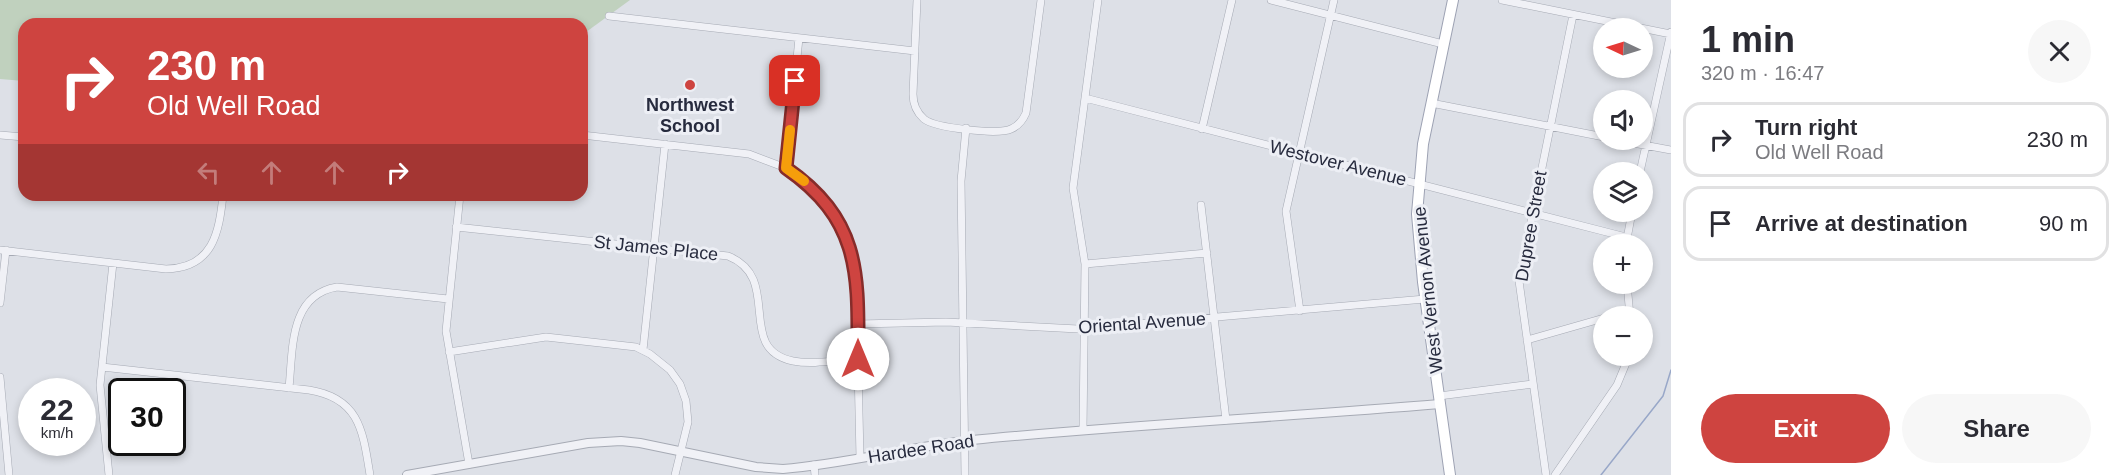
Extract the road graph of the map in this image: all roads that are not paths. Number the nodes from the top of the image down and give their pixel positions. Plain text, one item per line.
1 (917, 0) edge
2 (1041, 0) edge
3 (1098, 0) edge
4 (1232, 0) edge
5 (1271, 0) edge
6 (1334, 0) edge
7 (1453, 0) edge
8 (1502, 0) edge
9 (1573, 15) junction
10 (609, 16) dead end
11 (1330, 16) junction
12 (1671, 33) edge
13 (799, 38) junction
14 (1443, 44) junction
15 (915, 51) junction
16 (1085, 98) junction
17 (1431, 102) junction
18 (1653, 114) edge
19 (1550, 126) junction
20 (966, 128) junction
21 (1202, 129) junction
22 (0, 135) edge
23 (1593, 135) edge
24 (18, 136) edge
25 (588, 136) edge
26 (665, 144) junction
27 (1653, 147) edge
28 (1671, 150) edge
29 (1300, 154) junction
30 (786, 168) junction
31 (1418, 183) junction
32 (222, 201) edge
33 (459, 201) edge
34 (1201, 205) dead end
35 (1532, 213) junction
36 (456, 227) junction
37 (1602, 234) edge
38 (654, 247) junction
39 (3, 250) edge
40 (1207, 253) junction
41 (113, 263) junction
42 (1084, 264) junction
43 (447, 299) junction
44 (1425, 299) junction
45 (0, 303) edge
46 (1300, 311) junction
47 (1214, 318) junction
48 (1593, 321) edge
49 (963, 323) junction
50 (858, 324) junction
51 (1085, 328) junction
52 (1527, 340) junction
53 (644, 350) junction
54 (449, 352) junction
55 (858, 359) junction
56 (1624, 366) edge
57 (102, 367) junction
58 (0, 377) edge
59 (1533, 384) junction
60 (289, 388) junction
61 (1440, 400) junction
62 (1226, 420) junction
63 (1083, 430) junction
64 (965, 441) junction
65 (680, 452) junction
66 (860, 458) junction
67 (469, 464) junction
68 (814, 465) junction
69 (9, 475) edge
70 (109, 475) edge
71 (370, 475) edge
72 (406, 475) edge
73 (675, 475) edge
74 (815, 475) edge
75 (965, 475) edge
76 (1450, 475) edge
77 (1546, 475) edge
78 (1555, 475) edge

1 - 15 street
2 - 20 street
3 - 16 street
4 - 21 street
5 - 11 street
6 - 11 street
7 - 14 main road, West Vernon Avenue
8 - 9 street
9 - 12 street
9 - 19 street, Dupree Street
10 - 13 street
11 - 14 street
11 - 29 street
12 - 18 street
13 - 15 street
13 - 30 street
14 - 17 main road, West Vernon Avenue
15 - 20 street
16 - 21 street, Westover Avenue
16 - 42 street
17 - 19 street
17 - 31 main road, West Vernon Avenue
19 - 23 street
19 - 35 street, Dupree Street
20 - 49 street
21 - 29 street, Westover Avenue
22 - 24 street
25 - 26 street
26 - 30 street
26 - 38 street
27 - 28 street
29 - 31 street, Westover Avenue
29 - 46 street
30 - 50 street
31 - 35 street, Westover Avenue
31 - 44 main road, West Vernon Avenue
32 - 41 street
33 - 36 street
34 - 40 street
35 - 37 street, Westover Avenue
35 - 52 street, Dupree Street
36 - 38 street, St James Place
36 - 43 street
38 - 53 street
38 - 55 street, St James Place
39 - 41 street
39 - 45 street
40 - 42 street
40 - 47 street
41 - 57 street
42 - 51 street
43 - 54 street
43 - 60 street
44 - 46 street, Oriental Avenue
44 - 61 main road, West Vernon Avenue
46 - 47 street, Oriental Avenue
47 - 51 street, Oriental Avenue
47 - 62 street
48 - 52 street
49 - 50 street, Oriental Avenue
49 - 51 street, Oriental Avenue
49 - 64 street
50 - 55 street
51 - 63 street
52 - 59 street, Dupree Street
53 - 54 street
53 - 65 street
54 - 67 street
55 - 66 street
56 - 78 street
57 - 60 street
57 - 70 street
58 - 69 street
59 - 61 street, Hardee Road
59 - 77 street, Dupree Street
60 - 71 street
61 - 62 street, Hardee Road
61 - 76 main road, West Vernon Avenue
62 - 63 street, Hardee Road
63 - 64 street, Hardee Road
64 - 66 street, Hardee Road
64 - 75 street
65 - 67 street, Hardee Road
65 - 68 street, Hardee Road
65 - 73 street
66 - 68 street, Hardee Road
67 - 72 street, Hardee Road
68 - 74 street

